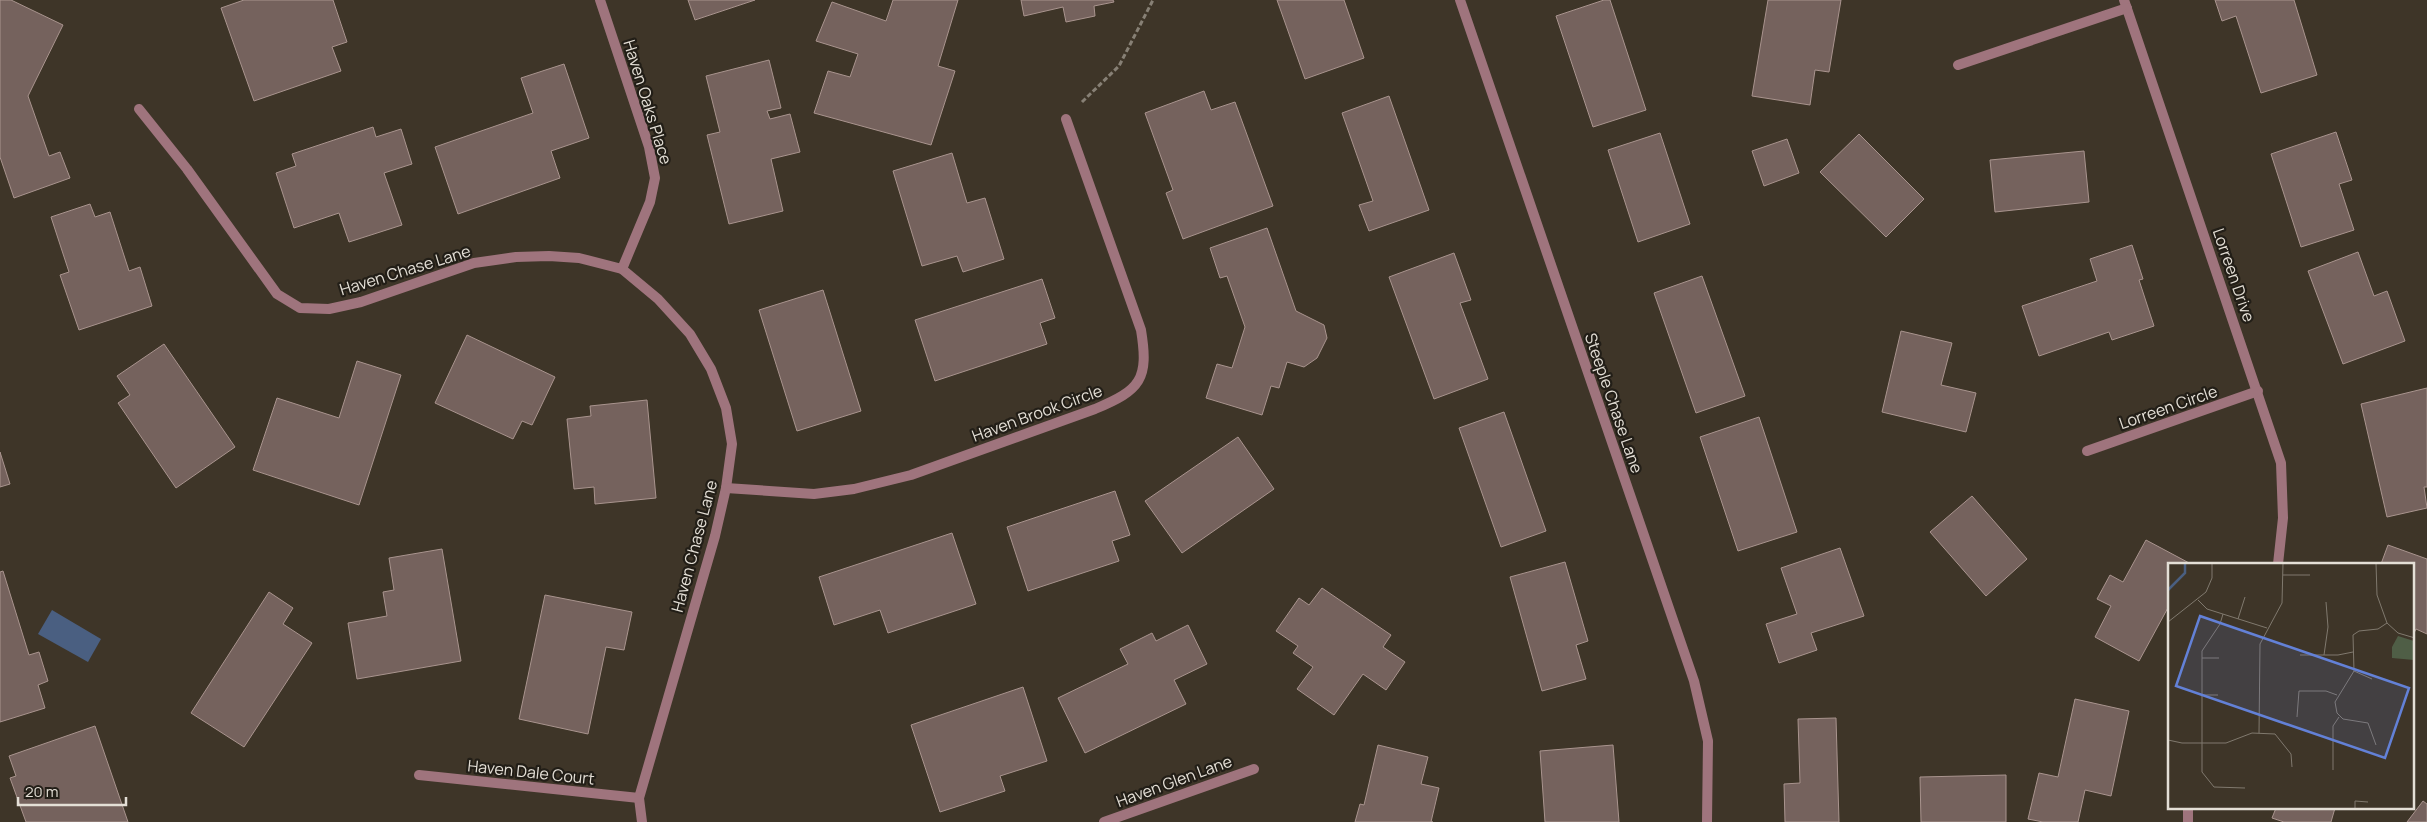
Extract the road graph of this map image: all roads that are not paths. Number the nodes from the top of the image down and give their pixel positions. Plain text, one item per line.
1 (600, 0) edge
2 (1460, 0) edge
3 (2125, 4) edge
4 (1958, 65) dead end
5 (139, 109) dead end
6 (1066, 119) road end
7 (622, 269) junction
8 (2258, 392) junction
9 (2087, 450) dead end
10 (726, 488) junction
11 (2278, 563) edge
12 (1254, 769) dead end
13 (419, 775) dead end
14 (639, 798) junction
15 (642, 822) edge
16 (1104, 822) edge
17 (1707, 822) edge

1 - 7 street, Haven Oaks Place
2 - 17 street, Steeple Chase Lane
3 - 4 street
3 - 8 street, Lorreen Drive
5 - 7 street, Haven Chase Lane
6 - 10 street, Haven Brook Circle
7 - 10 street, Haven Chase Lane
8 - 9 street, Lorreen Circle
8 - 11 street, Lorreen Drive
10 - 14 street, Haven Chase Lane
12 - 16 street, Haven Glen Lane
13 - 14 street, Haven Dale Court
14 - 15 street, Haven Chase Lane

